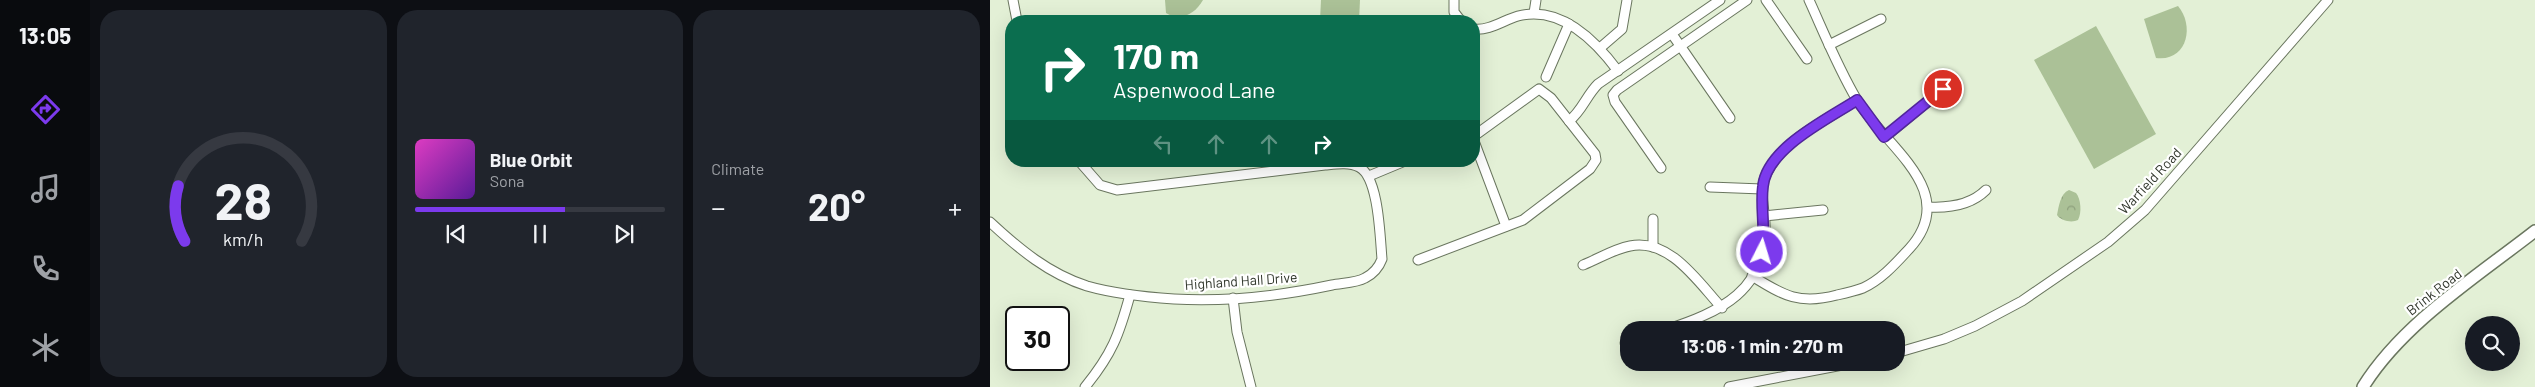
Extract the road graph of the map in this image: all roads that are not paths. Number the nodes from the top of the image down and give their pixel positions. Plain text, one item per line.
1 (1013, 0) edge
2 (1454, 0) edge
3 (1536, 0) edge
4 (1627, 0) edge
5 (1720, 0) edge
6 (1748, 0) edge
7 (1766, 0) edge
8 (1809, 0) edge
9 (2328, 0) edge
10 (1534, 13) junction
11 (1015, 15) edge
12 (1456, 15) edge
13 (1881, 19) dead end
14 (1569, 24) junction
15 (1480, 29) edge
16 (1672, 34) junction
17 (1829, 45) junction
18 (1680, 46) junction
19 (1600, 48) junction
20 (1807, 59) dead end
21 (1618, 71) junction
22 (1546, 77) dead end
23 (1943, 89) dead end
24 (1857, 100) junction
25 (1730, 118) dead end
26 (1568, 121) junction
27 (1480, 132) edge
28 (1884, 137) junction
29 (1480, 157) edge
30 (1084, 167) edge
31 (1308, 167) edge
32 (1356, 167) edge
33 (1391, 167) edge
34 (1661, 168) dead end
35 (1369, 176) junction
36 (1710, 187) dead end
37 (1762, 189) junction
38 (1986, 190) dead end
39 (1929, 207) junction
40 (1824, 210) dead end
41 (1764, 216) junction
42 (1653, 219) dead end
43 (990, 222) edge
44 (1506, 226) junction
45 (2535, 232) edge
46 (1653, 247) junction
47 (1418, 260) dead end
48 (1583, 264) dead end
49 (1752, 276) junction
50 (1130, 295) junction
51 (1233, 298) junction
52 (1722, 308) junction
53 (1692, 321) edge
54 (1905, 350) edge
55 (1811, 371) edge
56 (1085, 387) edge
57 (1251, 387) edge
58 (1728, 387) edge
59 (2363, 387) edge

1 - 11 street
2 - 12 street
3 - 10 street
4 - 19 street
5 - 16 street
6 - 18 street
7 - 20 street
8 - 17 street
9 - 54 street, Warfield Road
10 - 14 street
10 - 15 street
13 - 17 street
14 - 19 street
14 - 22 street
16 - 18 street
16 - 21 street
17 - 24 street
18 - 25 street
18 - 34 street
19 - 21 street
21 - 26 street
23 - 28 street
24 - 28 street
24 - 37 street
26 - 27 street
26 - 44 street
28 - 39 street
29 - 44 street
30 - 31 street
32 - 35 street
33 - 35 street
35 - 51 street, Highland Hall Drive
36 - 37 street
37 - 41 street
38 - 39 street
39 - 49 street
40 - 41 street
41 - 49 street
42 - 46 street
43 - 50 street, Highland Hall Drive
44 - 47 street
45 - 59 main road, Brink Road
46 - 48 street
46 - 52 street
49 - 52 street
50 - 51 street, Highland Hall Drive
50 - 56 street
51 - 57 street
52 - 53 street
55 - 58 street

